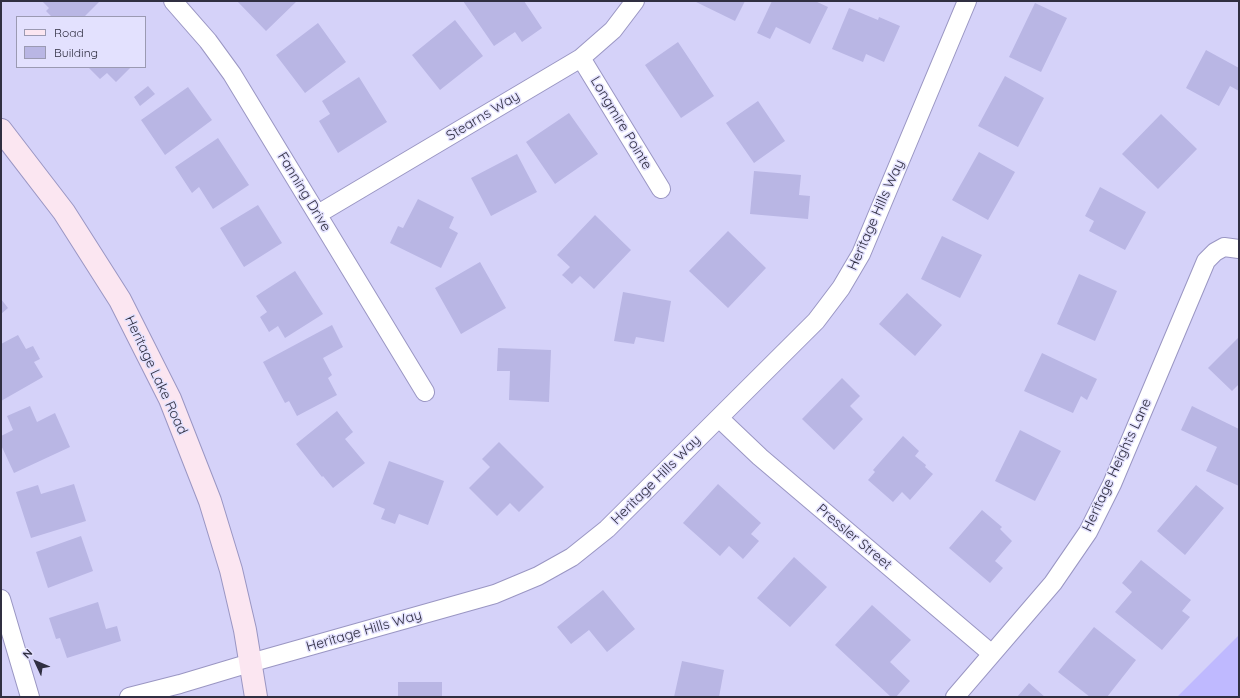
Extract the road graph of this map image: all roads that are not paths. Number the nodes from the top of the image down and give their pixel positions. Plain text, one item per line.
1 (172, 1) edge
2 (635, 1) edge
3 (964, 2) edge
4 (581, 58) junction
5 (1, 130) edge
6 (661, 189) dead end
7 (318, 214) junction
8 (1239, 249) edge
9 (425, 392) dead end
10 (719, 418) junction
11 (1, 599) edge
12 (992, 654) junction
13 (250, 662) junction
14 (30, 697) edge
15 (128, 697) edge
16 (256, 697) edge
17 (955, 697) edge

1 - 7 street, Fanning Drive
2 - 4 street, Stearns Way
3 - 10 street, Heritage Hills Way
4 - 6 street, Longmire Pointe
4 - 7 street, Stearns Way
5 - 13 main road, Heritage Lake Road
7 - 9 street, Fanning Drive
8 - 12 street, Heritage Heights Lane
10 - 12 street, Pressler Street
10 - 13 street, Heritage Hills Way
11 - 14 street
12 - 17 street, Heritage Heights Lane
13 - 15 street, Heritage Hills Way
13 - 16 main road, Heritage Lake Road

